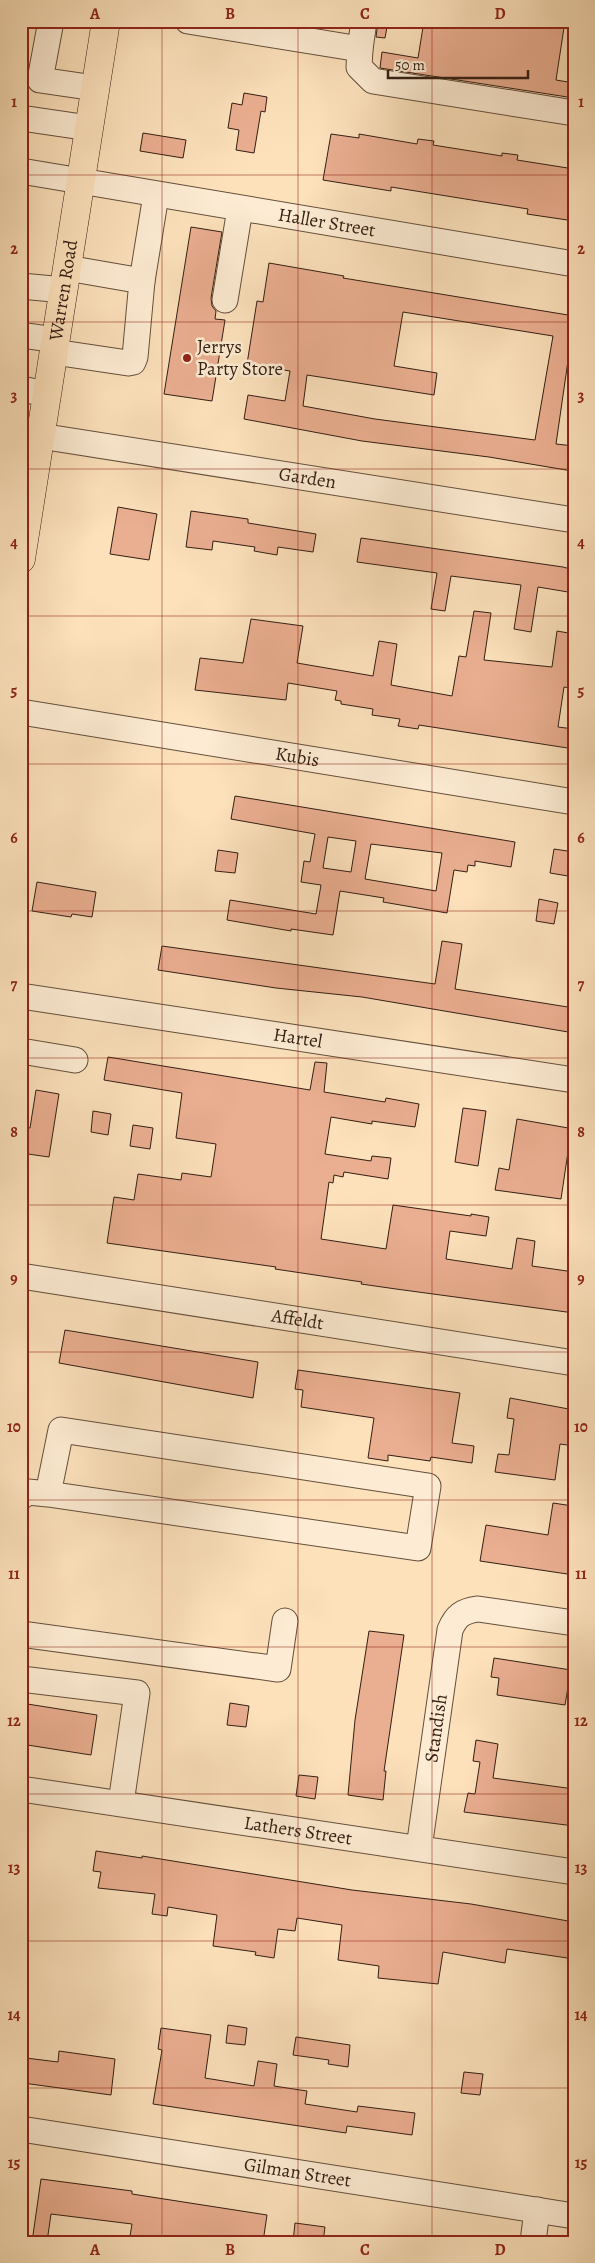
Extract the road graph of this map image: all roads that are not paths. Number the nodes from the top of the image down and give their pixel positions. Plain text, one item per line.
1 (51, 21) edge
2 (188, 21) edge
3 (364, 21) edge
4 (105, 22) edge
5 (360, 49) junction
6 (96, 88) junction
7 (574, 113) edge
8 (21, 118) edge
9 (89, 128) junction
10 (21, 171) edge
11 (81, 182) junction
12 (156, 195) junction
13 (240, 209) junction
14 (574, 264) edge
15 (65, 279) junction
16 (142, 281) junction
17 (21, 286) edge
18 (226, 300) dead end
19 (21, 335) edge
20 (55, 346) junction
21 (34, 391) edge
22 (31, 434) edge
23 (574, 520) edge
24 (21, 559) edge
25 (21, 712) edge
26 (574, 802) edge
27 (21, 996) edge
28 (21, 1051) edge
29 (75, 1060) dead end
30 (574, 1080) edge
31 (21, 1276) edge
32 (574, 1363) edge
33 (30, 1492) edge
34 (285, 1621) dead end
35 (574, 1623) edge
36 (21, 1634) edge
37 (21, 1679) edge
38 (21, 1789) edge
39 (121, 1803) junction
40 (419, 1848) junction
41 (574, 1872) edge
42 (21, 2129) edge
43 (537, 2210) junction
44 (574, 2216) edge
45 (533, 2242) edge

1 - 6 street
2 - 5 street
3 - 5 street
4 - 6 main road, Warren Road
5 - 7 street
6 - 9 main road, Warren Road
8 - 9 street
9 - 11 main road, Warren Road
10 - 11 street, Haller Street
11 - 12 street, Haller Street
11 - 15 main road, Warren Road
12 - 13 street, Haller Street
12 - 16 street
13 - 14 street, Haller Street
13 - 18 street
15 - 16 street
15 - 17 street
15 - 20 main road, Warren Road
16 - 20 street
19 - 20 street
20 - 21 main road, Warren Road
21 - 22 main road, Warren Road
22 - 23 street, Garden
22 - 24 main road, Warren Road
25 - 26 street, Kubis
27 - 30 street, Hartel
28 - 29 street
31 - 32 street, Affeldt
33 - 33 street
34 - 36 street
35 - 40 street, Standish
37 - 39 street
38 - 39 street, Lathers Street
39 - 40 street, Lathers Street
40 - 41 street, Lathers Street
42 - 43 street, Gilman Street
43 - 44 street, Gilman Street
43 - 45 street

